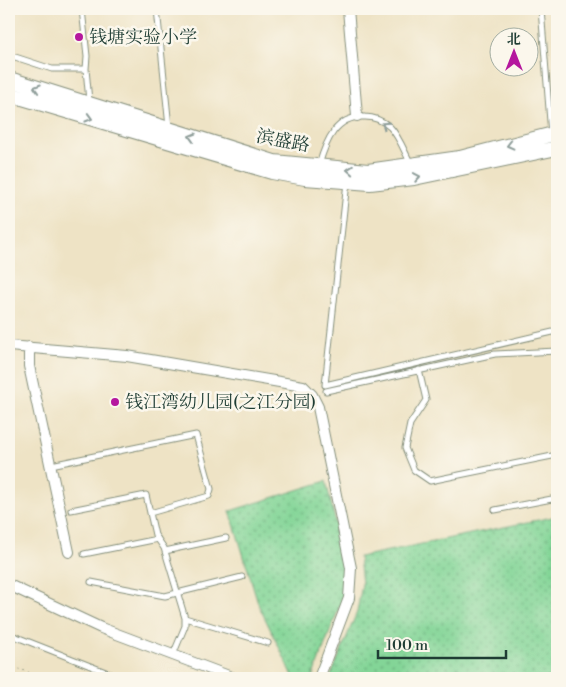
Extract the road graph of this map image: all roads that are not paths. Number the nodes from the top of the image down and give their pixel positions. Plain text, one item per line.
1 (82, 9) edge
2 (157, 9) edge
3 (348, 9) edge
4 (541, 9) edge
5 (9, 55) edge
6 (86, 69) junction
7 (9, 79) edge
8 (9, 94) edge
9 (89, 104) junction
10 (358, 116) junction
11 (170, 130) junction
12 (554, 134) edge
13 (557, 148) edge
14 (411, 165) junction
15 (319, 167) junction
16 (347, 181) junction
17 (557, 331) edge
18 (9, 346) edge
19 (29, 347) junction
20 (557, 351) edge
21 (420, 370) junction
22 (326, 391) dead end
23 (557, 456) edge
24 (50, 465) junction
25 (557, 498) edge
26 (71, 510) dead end
27 (495, 510) dead end
28 (150, 513) junction
29 (226, 538) dead end
30 (158, 539) junction
31 (164, 551) junction
32 (69, 552) dead end
33 (84, 554) dead end
34 (242, 578) dead end
35 (92, 582) dead end
36 (9, 585) edge
37 (177, 593) junction
38 (185, 618) junction
39 (9, 634) edge
40 (268, 643) dead end
41 (173, 655) junction
42 (121, 678) edge
43 (234, 678) edge
44 (319, 678) edge

1 - 6 lane
2 - 11 lane
3 - 10 street
4 - 12 lane
5 - 6 lane
6 - 9 lane
9 -> 7 main road, 滨盛路
8 -> 16 main road, 滨盛路
9 - 11 main road, 滨盛路
14 -> 10 lane
10 - 15 lane
15 -> 11 main road, 滨盛路
12 -> 14 main road, 滨盛路
16 -> 13 main road, 滨盛路
14 -> 15 main road, 滨盛路
16 - 17 lane
18 - 19 street
19 - 24 street
19 - 44 street
20 - 21 lane
21 - 22 lane
21 - 23 lane
24 - 28 lane
24 - 32 street
25 - 27 lane
26 - 28 lane
28 - 30 lane
29 - 31 lane
30 - 31 lane
30 - 33 lane
31 - 37 lane
34 - 37 lane
35 - 37 lane
36 - 41 street
37 - 38 lane
38 - 40 lane
38 - 41 lane
39 - 42 lane
41 - 43 street

